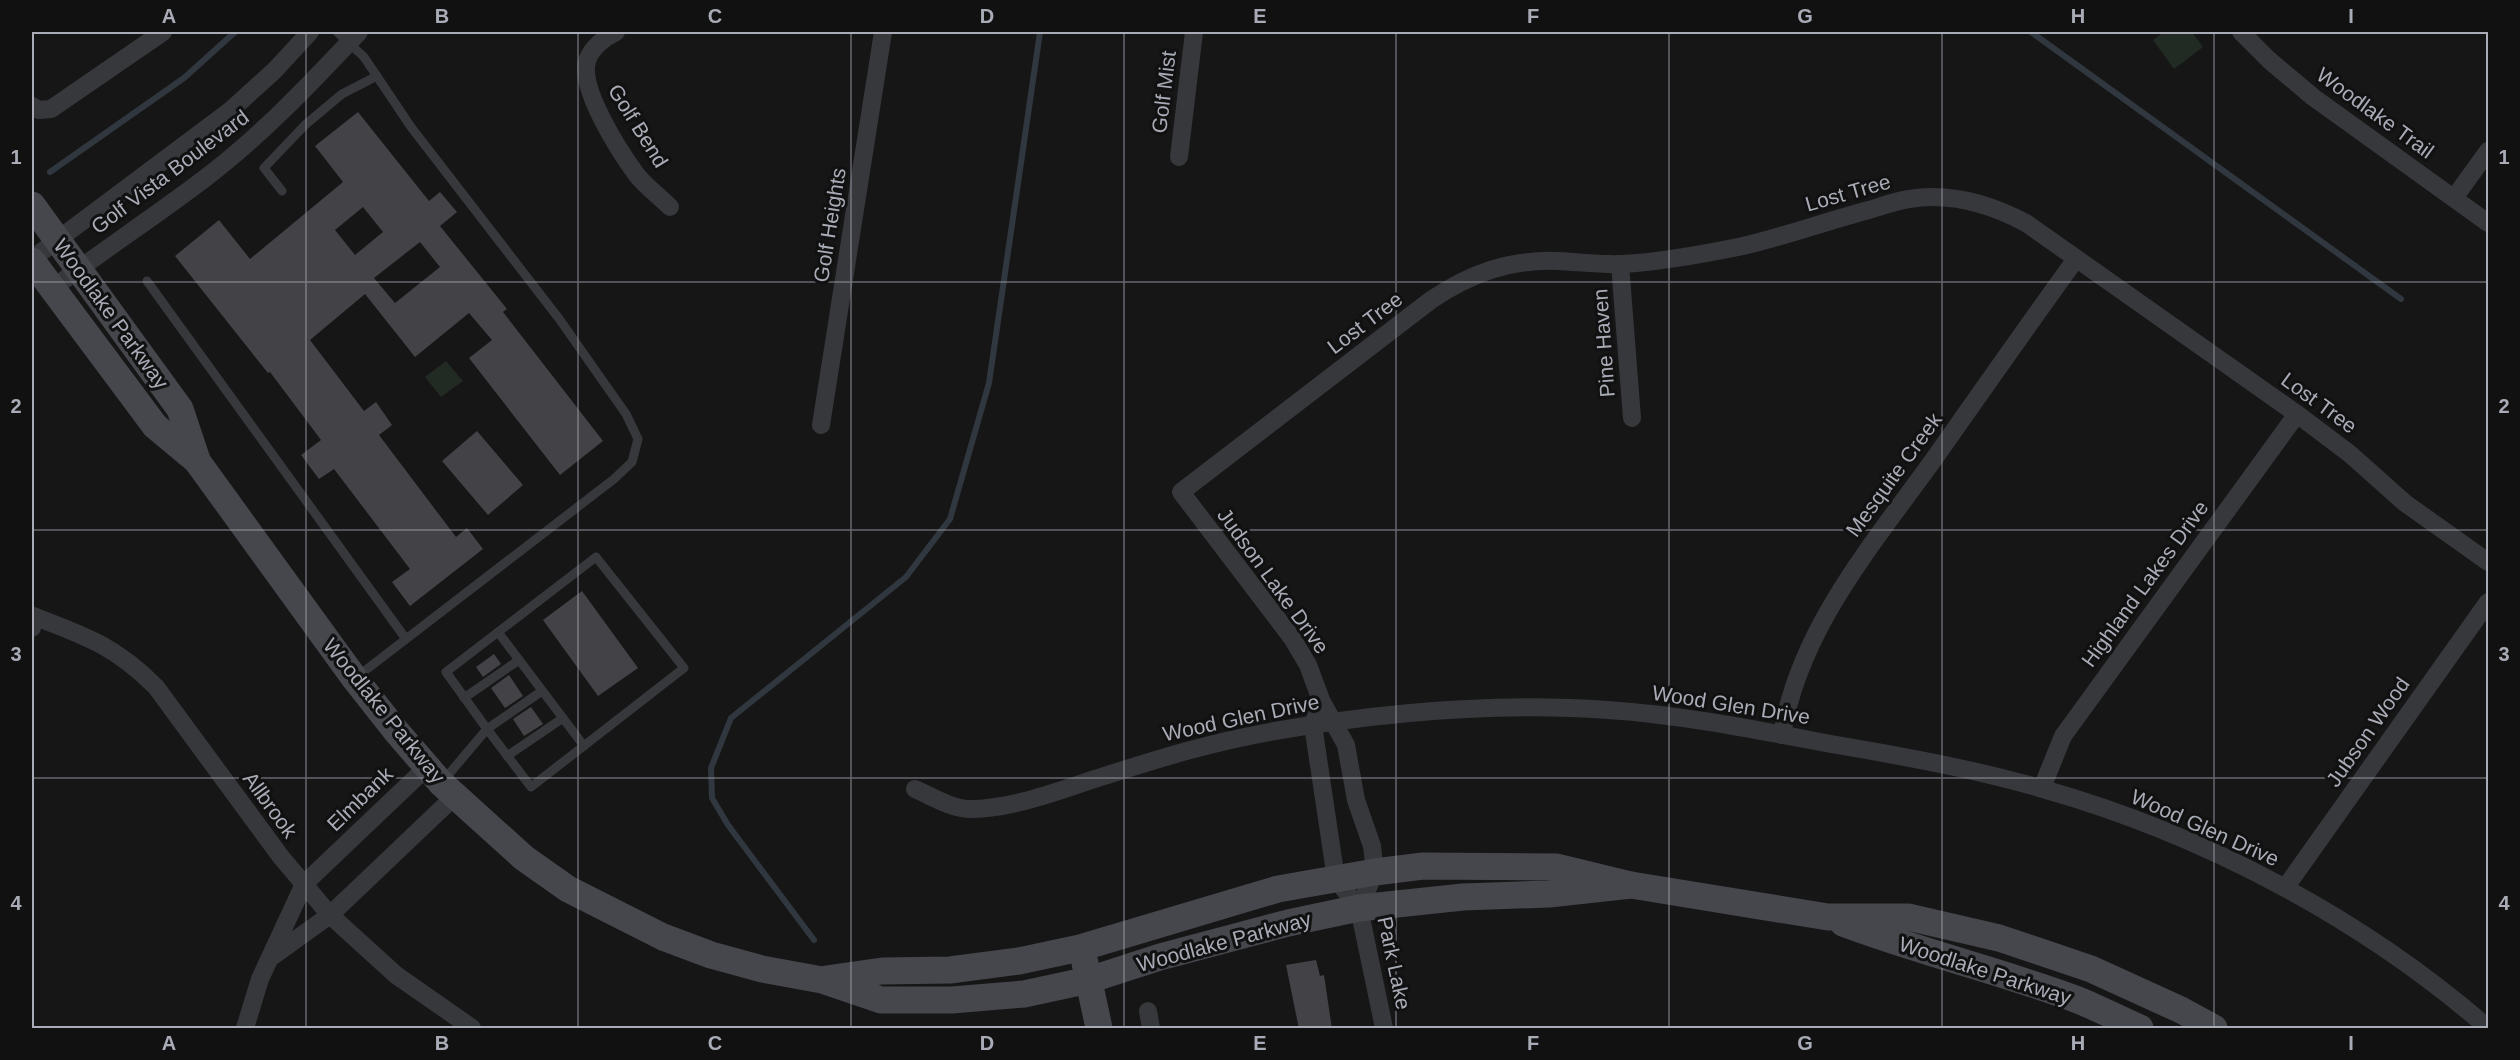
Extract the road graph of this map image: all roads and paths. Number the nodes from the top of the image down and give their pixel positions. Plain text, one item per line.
1 (163, 32) edge
2 (310, 32) edge
3 (616, 32) edge
4 (883, 32) edge
5 (1194, 32) edge
6 (2242, 32) edge
7 (348, 35) edge
8 (377, 75) junction
9 (32, 106) edge
10 (2488, 151) edge
11 (1179, 157) dead end
12 (282, 191) dead end
13 (2454, 198) junction
14 (32, 205) edge
15 (670, 207) dead end
16 (2488, 223) edge
17 (57, 239) junction
18 (2076, 259) junction
19 (32, 260) edge
20 (1620, 264) junction
21 (78, 269) junction
22 (147, 281) dead end
23 (52, 289) junction
24 (2297, 414) junction
25 (1632, 418) dead end
26 (821, 425) dead end
27 (197, 461) junction
28 (1181, 492) joint
29 (2488, 562) edge
30 (2488, 602) edge
31 (32, 622) edge
32 (498, 632) junction
33 (406, 639) junction
34 (519, 660) junction
35 (355, 679) junction
36 (542, 691) junction
37 (464, 698) junction
38 (1321, 699) junction
39 (563, 718) junction
40 (1334, 721) junction
41 (1313, 725) junction
42 (487, 729) junction
43 (1782, 735) junction
44 (584, 746) junction
45 (507, 756) junction
46 (441, 782) junction
47 (2042, 788) junction
48 (915, 789) dead end
49 (1356, 800) junction
50 (1326, 807) junction
51 (1375, 872) junction
52 (1336, 879) junction
53 (304, 884) junction
54 (1631, 885) junction
55 (2285, 888) junction
56 (1359, 908) junction
57 (330, 915) junction
58 (1828, 917) junction
59 (1080, 948) junction
60 (272, 957) junction
61 (822, 980) junction
62 (1089, 980) junction
63 (2488, 1028) edge
64 (245, 1029) edge
65 (472, 1029) edge
66 (1099, 1029) edge
67 (1384, 1029) edge
68 (2140, 1029) edge
69 (2214, 1029) edge

1 - 9 street
2 - 17 street, Golf Vista Boulevard
3 - 15 street, Golf Bend
4 - 26 street, Golf Heights
5 - 11 street, Golf Mist
6 - 13 street, Woodlake Trail
7 - 8 lane
7 - 21 street, Golf Vista Boulevard
8 - 12 lane
8 - 33 lane
10 - 13 street
13 - 16 street, Woodlake Trail
14 - 17 street, Woodlake Parkway
17 - 19 street, Golf Vista Boulevard
17 - 21 street, Woodlake Parkway
18 - 20 street, Lost Tree
18 - 24 street, Lost Tree
18 - 43 street, Mesquite Creek
19 - 23 street, Woodlake Parkway
20 - 25 street, Pine Haven
20 - 28 street, Lost Tree
21 - 23 street, Golf Vista Boulevard
21 - 27 street, Woodlake Parkway
22 - 33 lane
23 - 27 street, Woodlake Parkway
24 - 29 street, Lost Tree
24 - 47 street, Highland Lakes Drive
27 - 35 street, Woodlake Parkway
28 - 38 street, Judson Lake Drive
30 - 55 street, Jubson Wood
31 - 53 street, Allbrook
32 - 34 lane
32 - 37 lane
32 - 44 lane
33 - 35 lane
34 - 36 lane
34 - 37 lane
35 - 46 street, Woodlake Parkway
36 - 39 lane
36 - 42 lane
37 - 42 lane
38 - 40 street, Judson Lake Drive
38 - 41 street
39 - 44 lane
39 - 45 lane
40 - 41 street, Wood Glen Drive
40 - 43 street, Wood Glen Drive
40 - 49 street, Judson Lake Drive
41 - 48 street, Wood Glen Drive
41 - 50 street
42 - 45 lane
42 - 46 lane
43 - 47 street, Wood Glen Drive
44 - 45 lane
46 - 53 street, Elmbank
46 - 57 street
46 - 61 street, Woodlake Parkway
47 - 55 street, Wood Glen Drive
49 - 50 street
49 - 51 street, Judson Lake Drive
50 - 52 street
51 - 52 street, Woodlake Parkway
51 - 54 street, Woodlake Parkway
51 - 56 street
52 - 56 street, Park Lake
52 - 59 street, Woodlake Parkway
53 - 57 street, Allbrook
53 - 60 street, Elmbank
54 - 56 street, Woodlake Parkway
54 - 58 street, Woodlake Parkway
55 - 63 street, Wood Glen Drive
56 - 62 street, Woodlake Parkway
56 - 67 street, Park Lake
57 - 60 street
57 - 65 street, Allbrook
58 - 68 street, Woodlake Parkway
58 - 69 street, Woodlake Parkway
59 - 61 street, Woodlake Parkway
59 - 62 street
60 - 64 street, Elmbank
61 - 62 street, Woodlake Parkway
62 - 66 street

